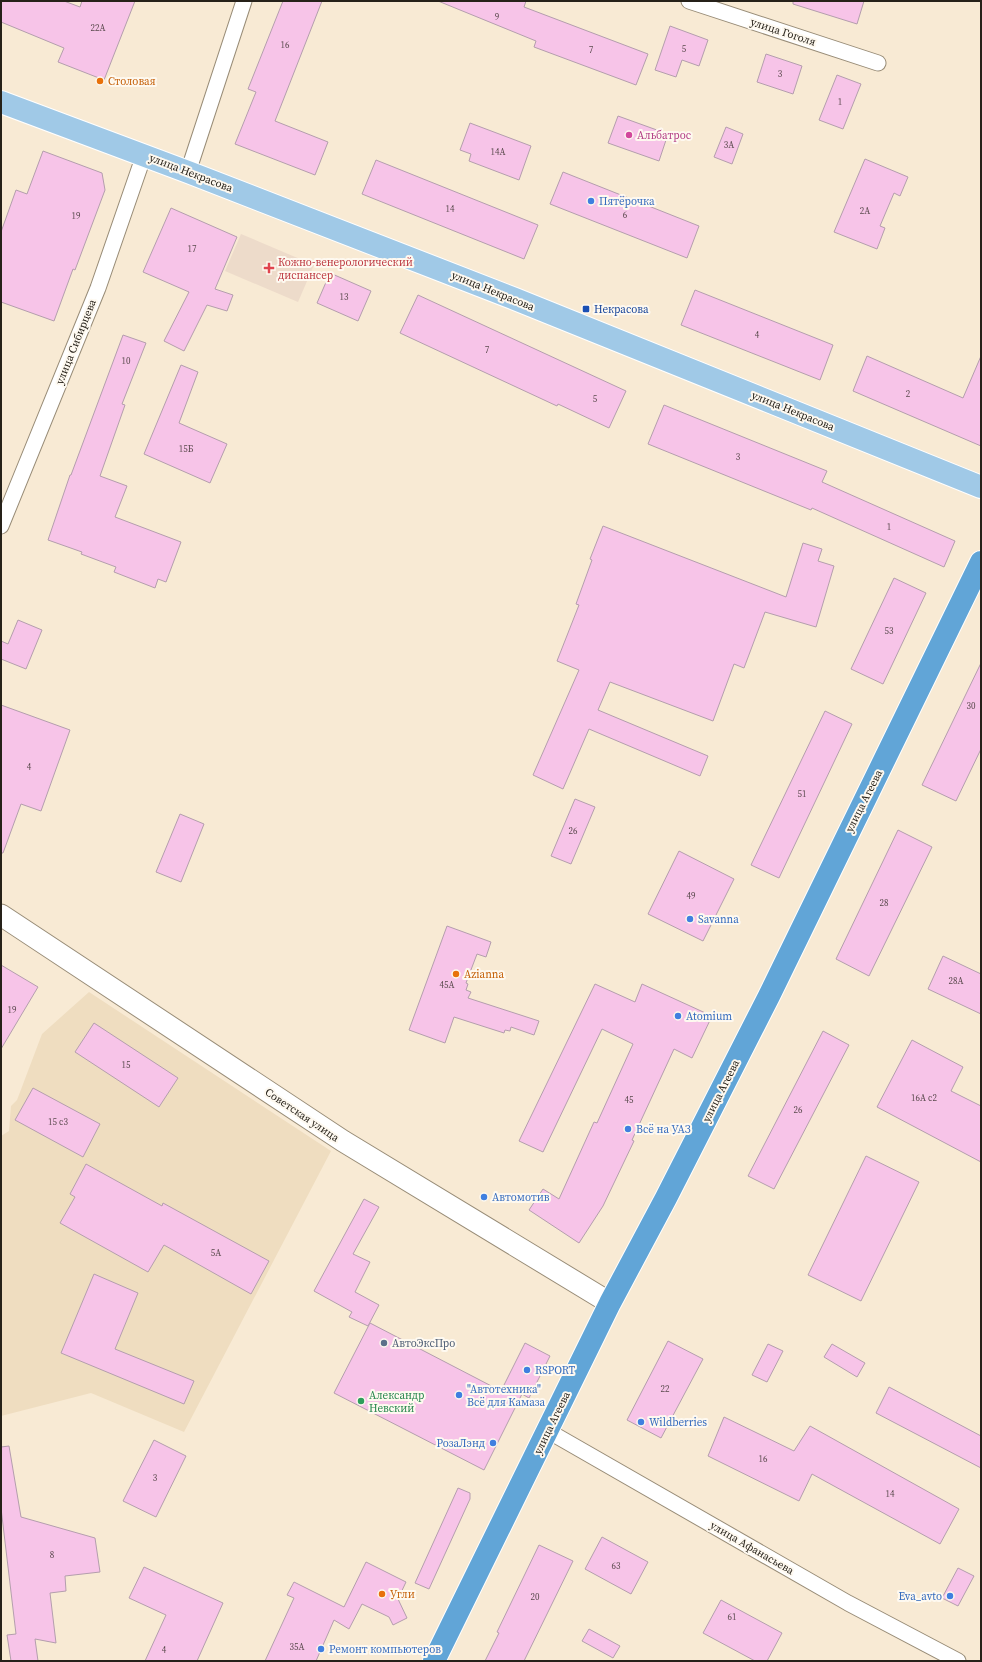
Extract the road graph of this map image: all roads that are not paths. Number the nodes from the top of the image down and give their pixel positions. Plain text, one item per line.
1 (244, 1) edge
2 (689, 1) edge
3 (878, 63) dead end
4 (1, 102) edge
5 (144, 155) junction
6 (188, 172) junction
7 (981, 487) edge
8 (1, 526) edge
9 (981, 562) edge
10 (1, 915) edge
11 (610, 1303) junction
12 (548, 1431) junction
13 (434, 1661) edge
14 (958, 1661) edge

1 - 6 street
2 - 3 street, улица Гоголя
4 - 5 main road, улица Некрасова
5 - 6 main road, улица Некрасова
5 - 8 street, улица Сибирцева
6 - 7 main road, улица Некрасова
9 - 11 highway, улица Агеева
10 - 11 main road, Советская улица
11 - 12 highway, улица Агеева
12 - 13 highway, улица Агеева
12 - 14 street, улица Афанасьева

